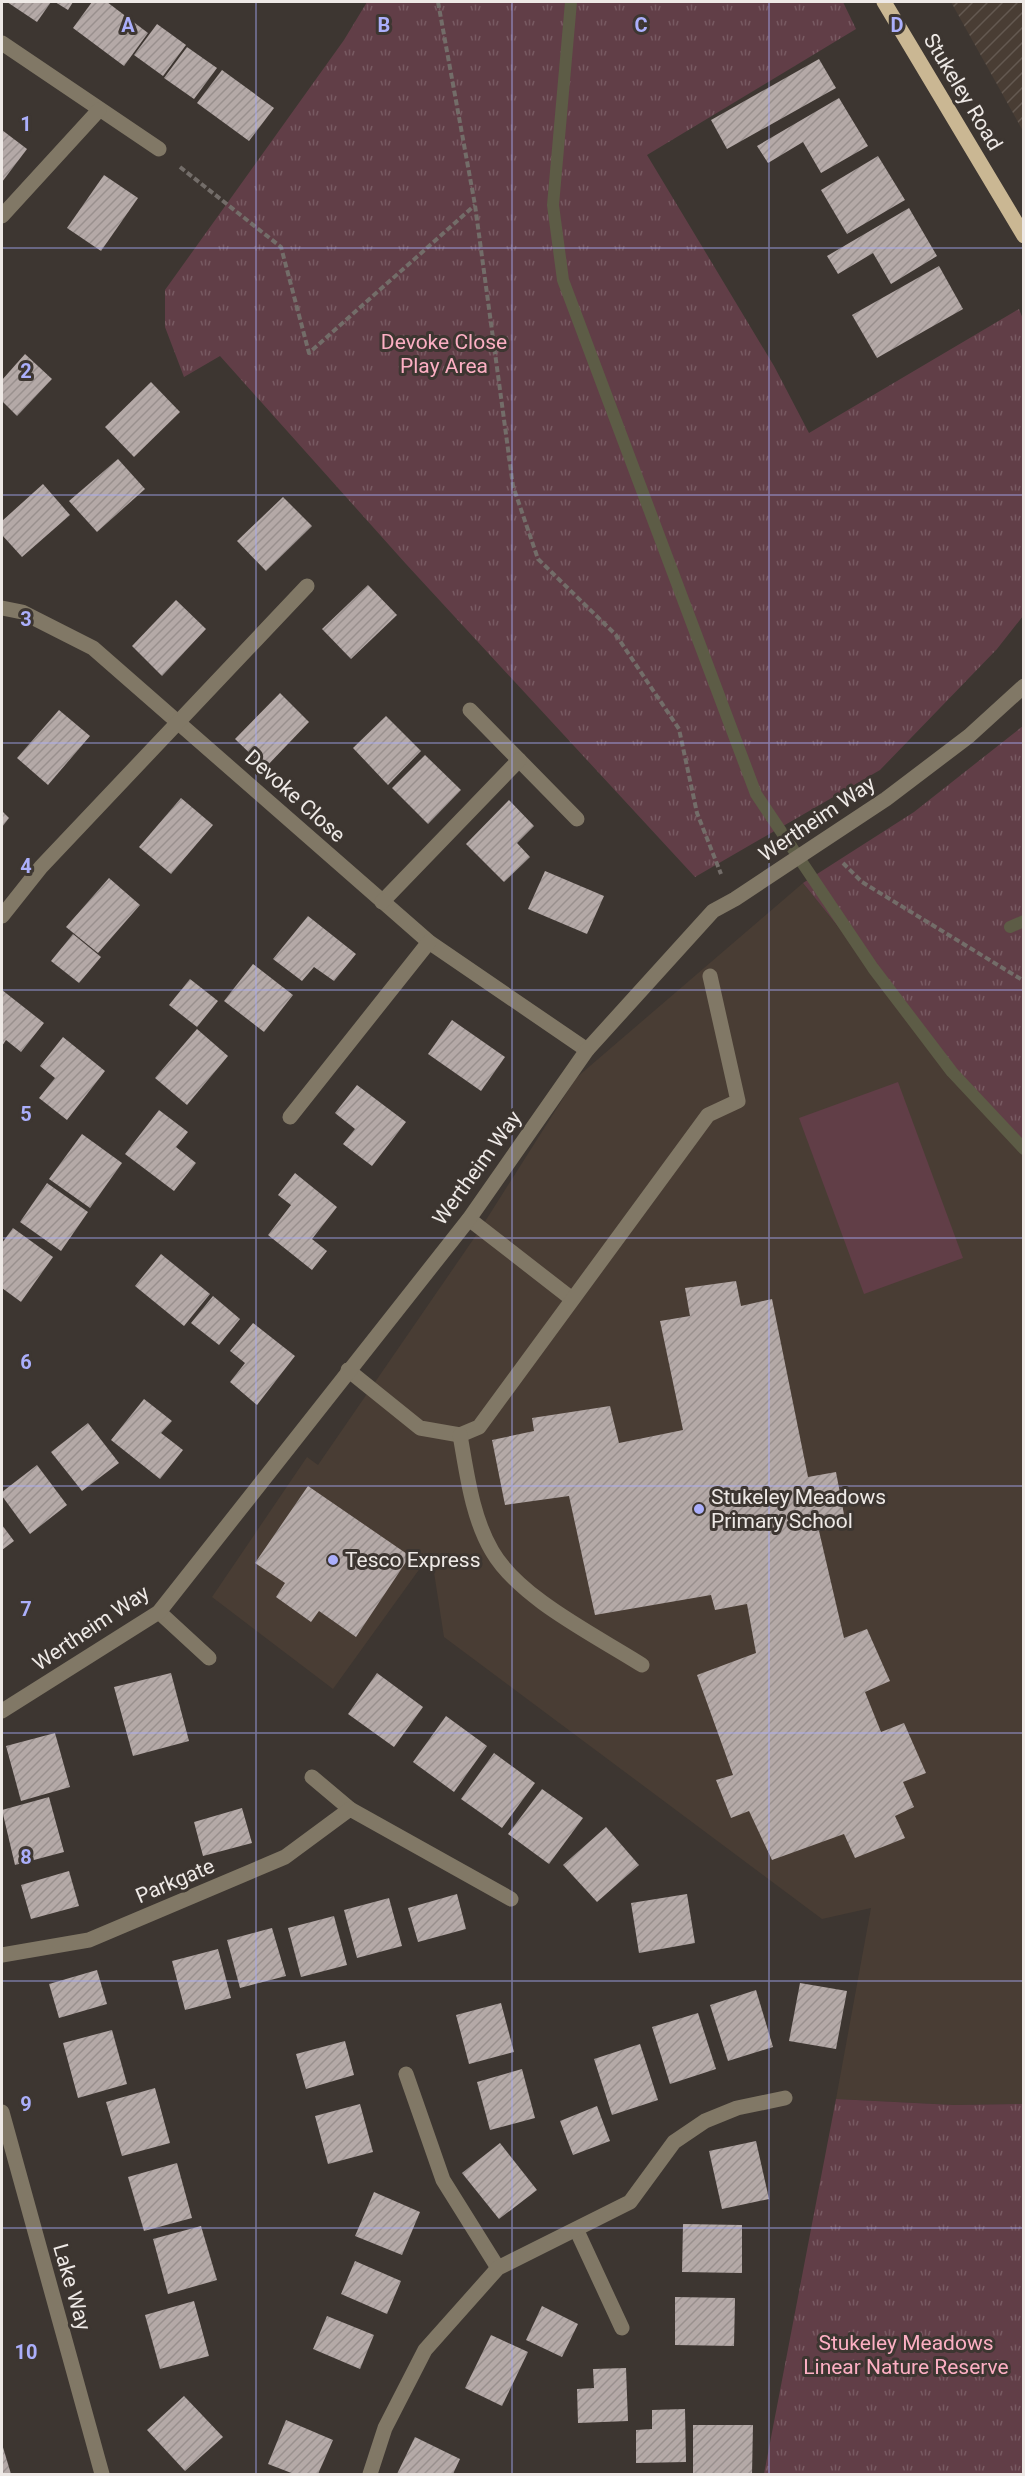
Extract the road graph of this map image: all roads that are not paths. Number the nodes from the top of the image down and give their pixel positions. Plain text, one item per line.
1 (884, 2) edge
2 (2, 43) edge
3 (99, 110) junction
4 (159, 149) road end
5 (2, 216) edge
6 (1023, 236) edge
7 (307, 586) dead end
8 (2, 608) edge
9 (1023, 686) edge
10 (470, 710) dead end
11 (179, 722) junction
12 (519, 760) junction
13 (577, 819) dead end
14 (382, 902) junction
15 (2, 915) edge
16 (429, 942) junction
17 (710, 976) dead end
18 (586, 1050) junction
19 (290, 1117) dead end
20 (469, 1219) junction
21 (572, 1299) junction
22 (348, 1370) junction
23 (460, 1435) junction
24 (159, 1612) junction
25 (209, 1658) dead end
26 (642, 1665) dead end
27 (2, 1711) edge
28 (312, 1777) dead end
29 (350, 1809) junction
30 (511, 1899) dead end
31 (2, 1955) edge
32 (406, 2074) dead end
33 (785, 2097) dead end
34 (2, 2112) edge
35 (577, 2231) junction
36 (498, 2268) junction
37 (622, 2328) dead end
38 (102, 2475) edge
39 (370, 2475) edge

1 - 6 main road, Stukeley Road
2 - 3 street
3 - 4 street
3 - 5 street
7 - 11 street
8 - 11 street, Devoke Close
9 - 18 street, Wertheim Way
10 - 12 street
11 - 14 street, Devoke Close
11 - 15 street
12 - 13 street
12 - 14 street
14 - 16 street, Devoke Close
16 - 18 street, Devoke Close
16 - 19 street
17 - 21 street
18 - 20 street, Wertheim Way
20 - 21 street
20 - 22 street, Wertheim Way
21 - 23 street
22 - 23 street
22 - 24 street, Wertheim Way
23 - 26 street
24 - 25 street
24 - 27 street, Wertheim Way
28 - 29 street
29 - 30 street
29 - 31 street, Parkgate
32 - 36 street
33 - 35 street
34 - 38 street, Lake Way
35 - 36 street
35 - 37 street
36 - 39 street

